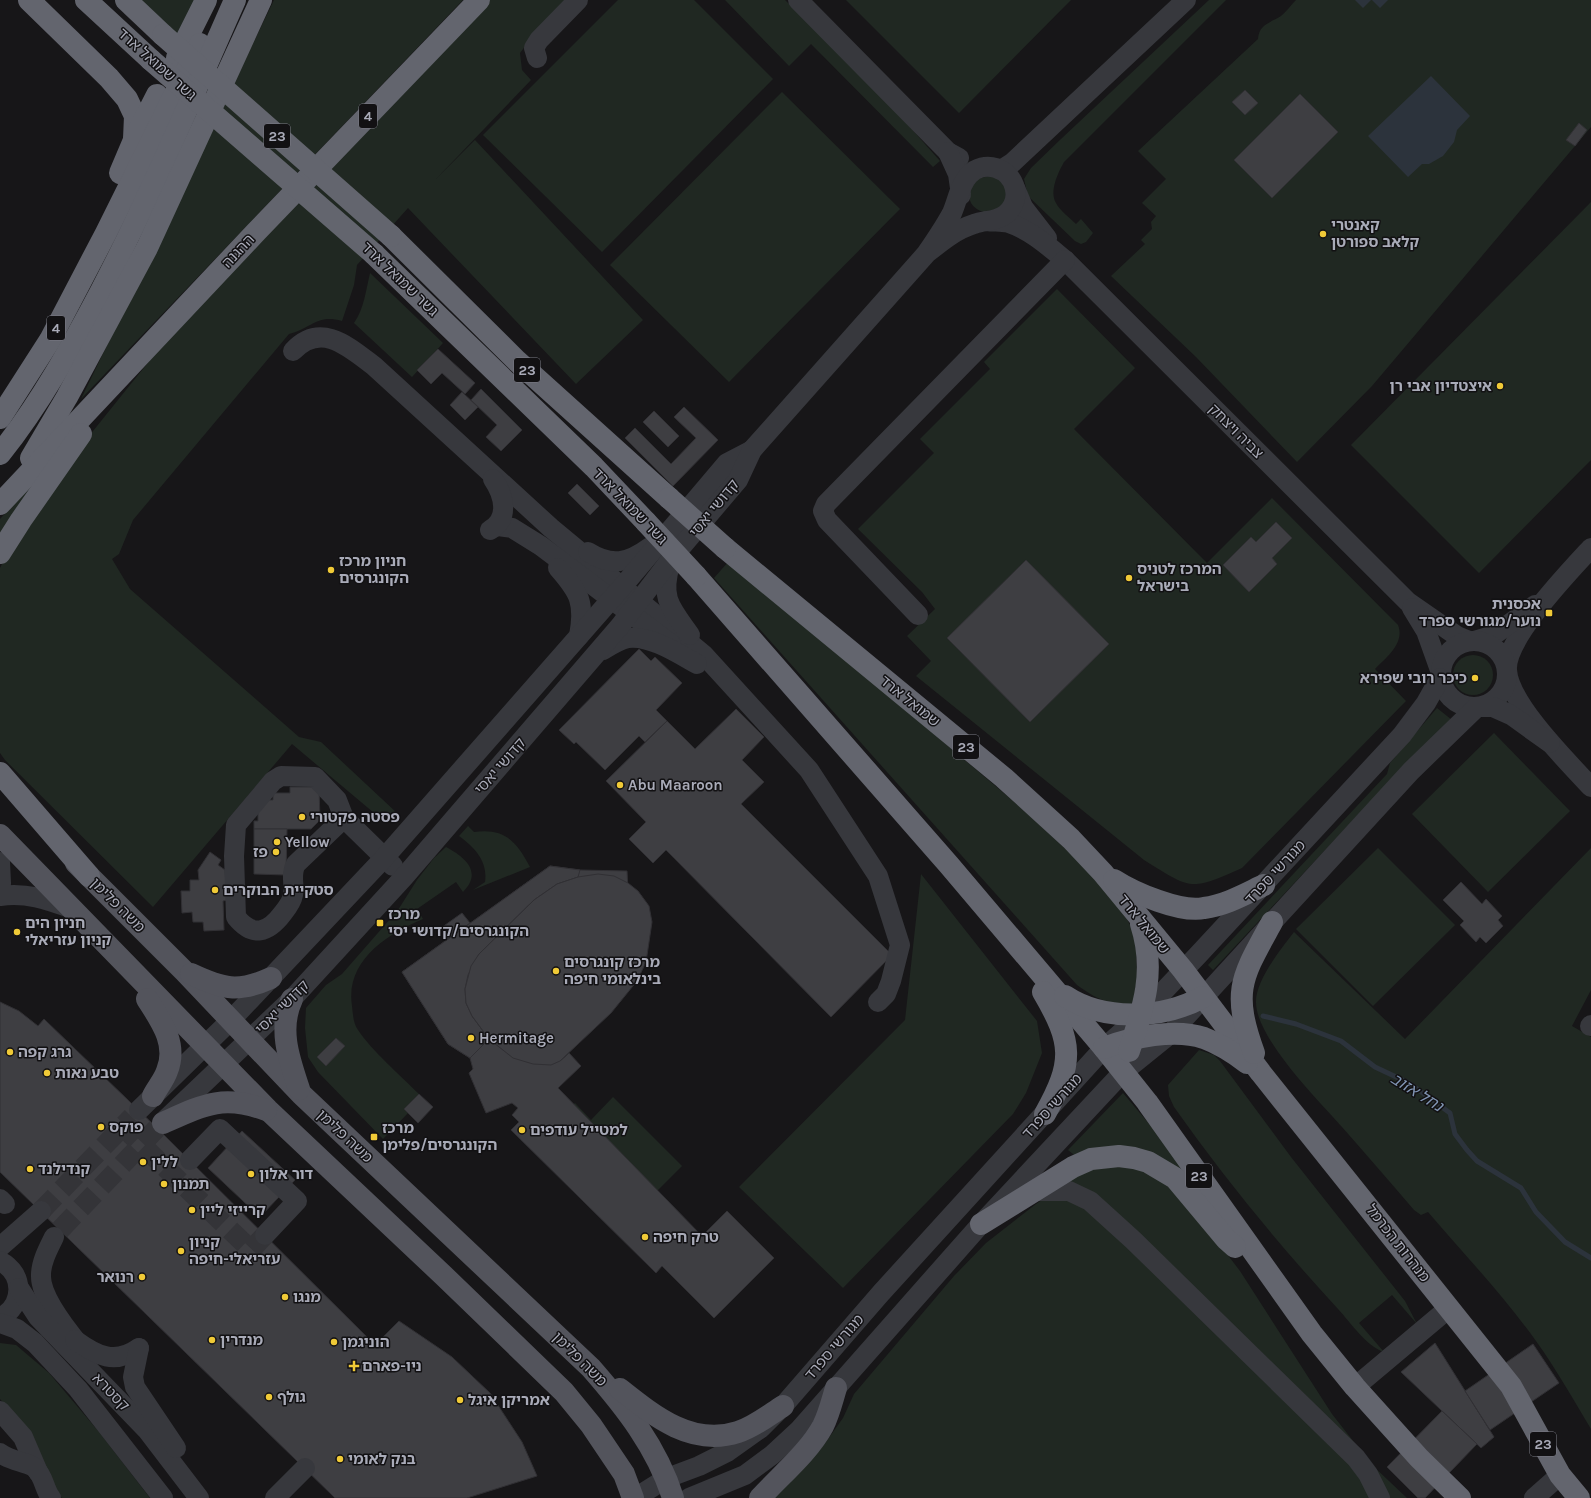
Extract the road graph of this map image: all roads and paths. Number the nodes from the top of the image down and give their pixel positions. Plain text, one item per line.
1 (29, 0) edge
2 (86, 0) edge
3 (126, 0) edge
4 (206, 0) edge
5 (221, 0) edge
6 (235, 0) edge
7 (261, 0) edge
8 (479, 0) edge
9 (578, 0) edge
10 (798, 0) edge
11 (1186, 0) edge
12 (537, 58) dead end
13 (134, 140) junction
14 (948, 152) junction
15 (994, 168) junction
16 (1015, 188) junction
17 (961, 192) junction
18 (988, 221) junction
19 (106, 233) junction
20 (926, 254) junction
21 (1065, 260) junction
22 (293, 351) dead end
23 (129, 366) junction
24 (0, 418) edge
25 (752, 450) junction
26 (0, 454) edge
27 (489, 472) junction
28 (1, 504) edge
29 (551, 528) junction
30 (662, 538) junction
31 (540, 546) junction
32 (725, 548) joint
33 (1591, 548) edge
34 (0, 553) edge
35 (671, 559) junction
36 (616, 593) junction
37 (1545, 598) junction
38 (1408, 602) junction
39 (634, 608) junction
40 (918, 615) dead end
41 (579, 636) junction
42 (1472, 641) junction
43 (598, 653) junction
44 (700, 659) junction
45 (1507, 669) junction
46 (1440, 676) junction
47 (1477, 707) junction
48 (1550, 743) junction
49 (0, 773) edge
50 (0, 784) edge
51 (1591, 787) edge
52 (344, 818) junction
53 (0, 835) edge
54 (385, 858) junction
55 (0, 862) edge
56 (1103, 873) junction
57 (89, 876) junction
58 (404, 877) junction
59 (1264, 885) junction
60 (75, 910) junction
61 (1139, 918) junction
62 (1272, 922) junction
63 (1002, 929) junction
64 (113, 951) junction
65 (1183, 970) junction
66 (184, 971) junction
67 (271, 978) junction
68 (1053, 988) junction
69 (1203, 997) junction
70 (292, 999) junction
71 (878, 1002) dead end
72 (1142, 1014) junction
73 (230, 1021) junction
74 (1169, 1035) junction
75 (1134, 1038) junction
76 (249, 1041) junction
77 (205, 1044) junction
78 (1104, 1048) junction
79 (224, 1064) junction
80 (1122, 1073) junction
81 (1261, 1073) junction
82 (301, 1094) junction
83 (146, 1103) joint
84 (268, 1110) junction
85 (1045, 1114) junction
86 (160, 1125) joint
87 (190, 1160) dead end
88 (1036, 1191) junction
89 (41, 1211) tunnel mouth
90 (981, 1224) junction
91 (265, 1235) tunnel mouth
92 (0, 1247) edge
93 (0, 1261) edge
94 (1272, 1281) junction
95 (18, 1283) junction
96 (1449, 1308) junction
97 (0, 1318) edge
98 (0, 1323) edge
99 (0, 1338) edge
100 (75, 1340) junction
101 (591, 1368) junction
102 (1355, 1387) junction
103 (836, 1388) junction
104 (78, 1389) junction
105 (120, 1400) junction
106 (783, 1406) junction
107 (0, 1411) edge
108 (0, 1453) edge
109 (305, 1468) dead end
110 (38, 1472) junction
111 (1560, 1475) junction
112 (187, 1481) junction
113 (670, 1488) edge
114 (1379, 1495) edge
115 (51, 1498) edge
116 (164, 1498) edge
117 (199, 1498) edge
118 (275, 1498) edge
119 (634, 1498) edge
120 (689, 1498) edge
121 (760, 1498) edge
122 (1460, 1498) edge
123 (1534, 1498) edge
124 (1579, 1498) edge

1 - 13 highway
2 - 63 highway, גשר שמואל ארד / 23, bridge
3 - 32 highway, גשר שמואל ארד / 23, bridge
4 - 13 highway
5 - 19 highway, 4
6 - 26 highway
7 - 28 highway
8 - 23 highway, ההגנה / 4
9 - 12 street
10 - 14 street
11 - 15 street
13 - 19 highway
14 - 15 street
14 - 17 street
15 - 16 street
15 - 17 street
16 - 18 street
16 - 21 street, צביה ויצחק
17 - 18 street
17 - 20 street, קדושי יאסי
18 - 20 street, קדושי יאסי
18 - 21 street, צביה ויצחק
19 - 24 highway, 4
20 - 25 street, קדושי יאסי
21 - 38 street, צביה ויצחק
21 - 40 street
22 - 27 street
23 - 28 highway, ההגנה / 4
23 - 34 highway
25 - 30 street, קדושי יאסי
25 - 35 street, קדושי יאסי
27 - 29 street
27 - 31 street
29 - 30 street
29 - 36 street
30 - 36 street, קדושי יאסי
31 - 36 street
31 - 41 street
32 - 56 highway, שמואל ארד / 23
33 - 37 street
35 - 39 street, קדושי יאסי
35 - 44 street
36 - 39 street
36 - 41 street, קדושי יאסי
37 - 42 street
37 - 45 street
38 - 42 street, צביה ויצחק
38 - 46 street, צביה ויצחק
39 - 43 street, קדושי יאסי
39 - 44 street
41 - 54 street, קדושי יאסי
42 - 45 street
42 - 46 street
43 - 44 street
43 - 58 street, קדושי יאסי
44 - 71 street
45 - 47 street
45 - 48 street
46 - 47 street
46 - 59 street, מגורשי ספרד
47 - 48 street
47 - 62 street, מגורשי ספרד
48 - 51 street
49 - 57 highway
50 - 57 main road, משה פלימן
52 - 52 street
52 - 54 street
53 - 60 main road
54 - 58 street
54 - 67 street, קדושי יאסי
55 - 60 street
56 - 59 highway
56 - 61 highway, שמואל ארד / 23
57 - 66 main road, משה פלימן
58 - 70 street, קדושי יאסי
59 - 65 street, מגורשי ספרד
60 - 64 main road
61 - 65 highway, שמואל ארד / 23
61 - 72 highway
62 - 69 street, מגורשי ספרד
62 - 81 highway
63 - 68 highway, 23
63 - 85 highway
64 - 77 main road
64 - 83 main road
65 - 69 highway, 23
65 - 72 street, מגורשי ספרד
66 - 67 main road
66 - 73 main road, משה פלימן
67 - 73 street, קדושי יאסי
68 - 72 highway
68 - 78 highway, 23
69 - 72 highway
69 - 74 street, מגורשי ספרד
69 - 81 highway, מנהרות הכרמל / 23
70 - 76 street, קדושי יאסי
70 - 82 main road
72 - 75 highway
72 - 78 street, מגורשי ספרד
73 - 76 main road, משה פלימן
73 - 77 street, קדושי יאסי
74 - 75 highway
74 - 80 street, מגורשי ספרד
74 - 81 highway
75 - 78 highway
75 - 80 highway
76 - 79 street, קדושי יאסי
76 - 82 main road, משה פלימן
77 - 79 main road
77 - 83 street, קדושי יאסי
78 - 80 highway, 23
78 - 85 street, מגורשי ספרד
79 - 84 main road
79 - 86 street, קדושי יאסי
80 - 90 street, מגורשי ספרד
80 - 94 highway, 23
81 - 96 highway, מנהרות הכרמל / 23
82 - 101 main road, משה פלימן
84 - 86 main road
84 - 119 main road
85 - 106 street, מגורשי ספרד
87 - 91 street
88 - 90 highway
88 - 94 highway
88 - 114 street
89 - 92 street
90 - 103 street, מגורשי ספרד
93 - 95 street, קסטרא
94 - 102 highway, 23
95 - 97 street
95 - 100 street
95 - 105 street, קסטרא
96 - 102 street
96 - 111 highway, מנהרות הכרמל / 23
98 - 104 street, קסטרא
99 - 104 street
100 - 105 street
100 - 112 street
101 - 106 main road
101 - 113 main road, משה פלימן
102 - 122 highway, 23
103 - 120 street, מגורשי ספרד
103 - 121 main road
104 - 116 street, קסטרא
105 - 112 street, קסטרא
106 - 113 street, מגורשי ספרד
107 - 110 street
108 - 110 street
109 - 118 street
110 - 115 street
111 - 123 street
111 - 124 highway, מנהרות הכרמל / 23
112 - 117 street, קסטרא
113 - 119 street, מגורשי ספרד

